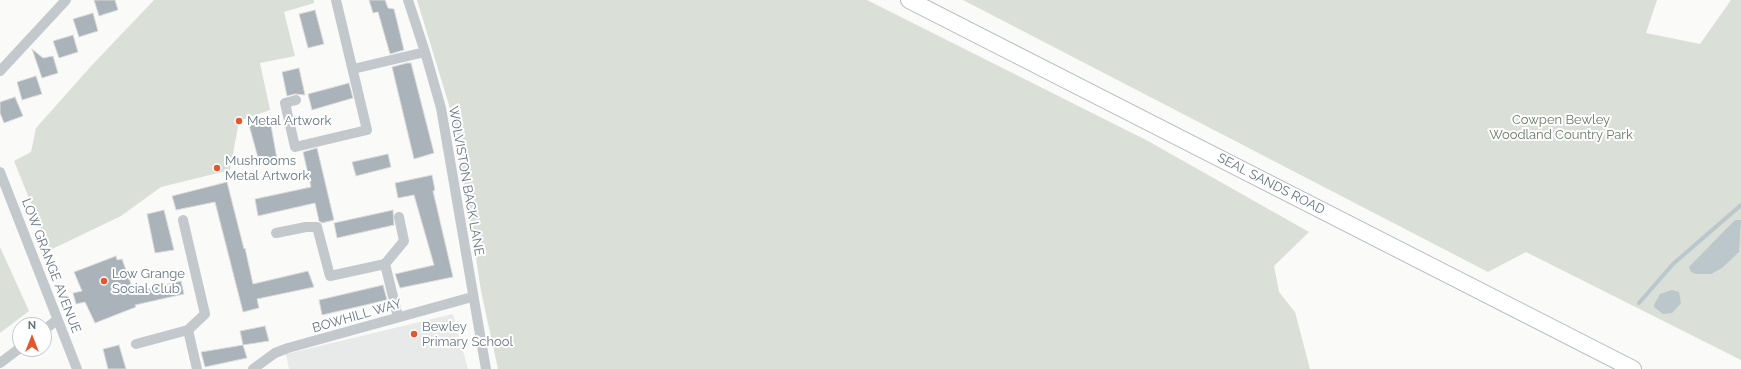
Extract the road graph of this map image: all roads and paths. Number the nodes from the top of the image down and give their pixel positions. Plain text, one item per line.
1 (336, 0) edge
2 (408, 0) edge
3 (909, 0) edge
4 (64, 1) edge
5 (425, 52) junction
6 (353, 69) junction
7 (0, 71) edge
8 (296, 100) dead end
9 (0, 172) edge
10 (398, 217) dead end
11 (182, 220) dead end
12 (276, 233) dead end
13 (385, 264) junction
14 (472, 297) junction
15 (398, 317) junction
16 (57, 320) junction
17 (52, 324) edge
18 (188, 330) junction
19 (136, 344) dead end
20 (12, 354) edge
21 (0, 363) edge
22 (77, 369) edge
23 (197, 369) edge
24 (253, 369) edge
25 (486, 369) edge
26 (1633, 369) edge

1 - 6 street
2 - 5 street, WOLVISTON BACK LANE
3 - 26 main road, SEAL SANDS ROAD
4 - 7 street
5 - 6 street
5 - 14 street, WOLVISTON BACK LANE
6 - 8 street
9 - 16 street, LOW GRANGE AVENUE
10 - 13 street
11 - 18 street
12 - 13 street
13 - 15 street
14 - 15 street, BOWHILL WAY
14 - 25 street, WOLVISTON BACK LANE
15 - 24 street, BOWHILL WAY
16 - 17 street
16 - 22 street, LOW GRANGE AVENUE
18 - 19 street
18 - 23 street
20 - 21 street

